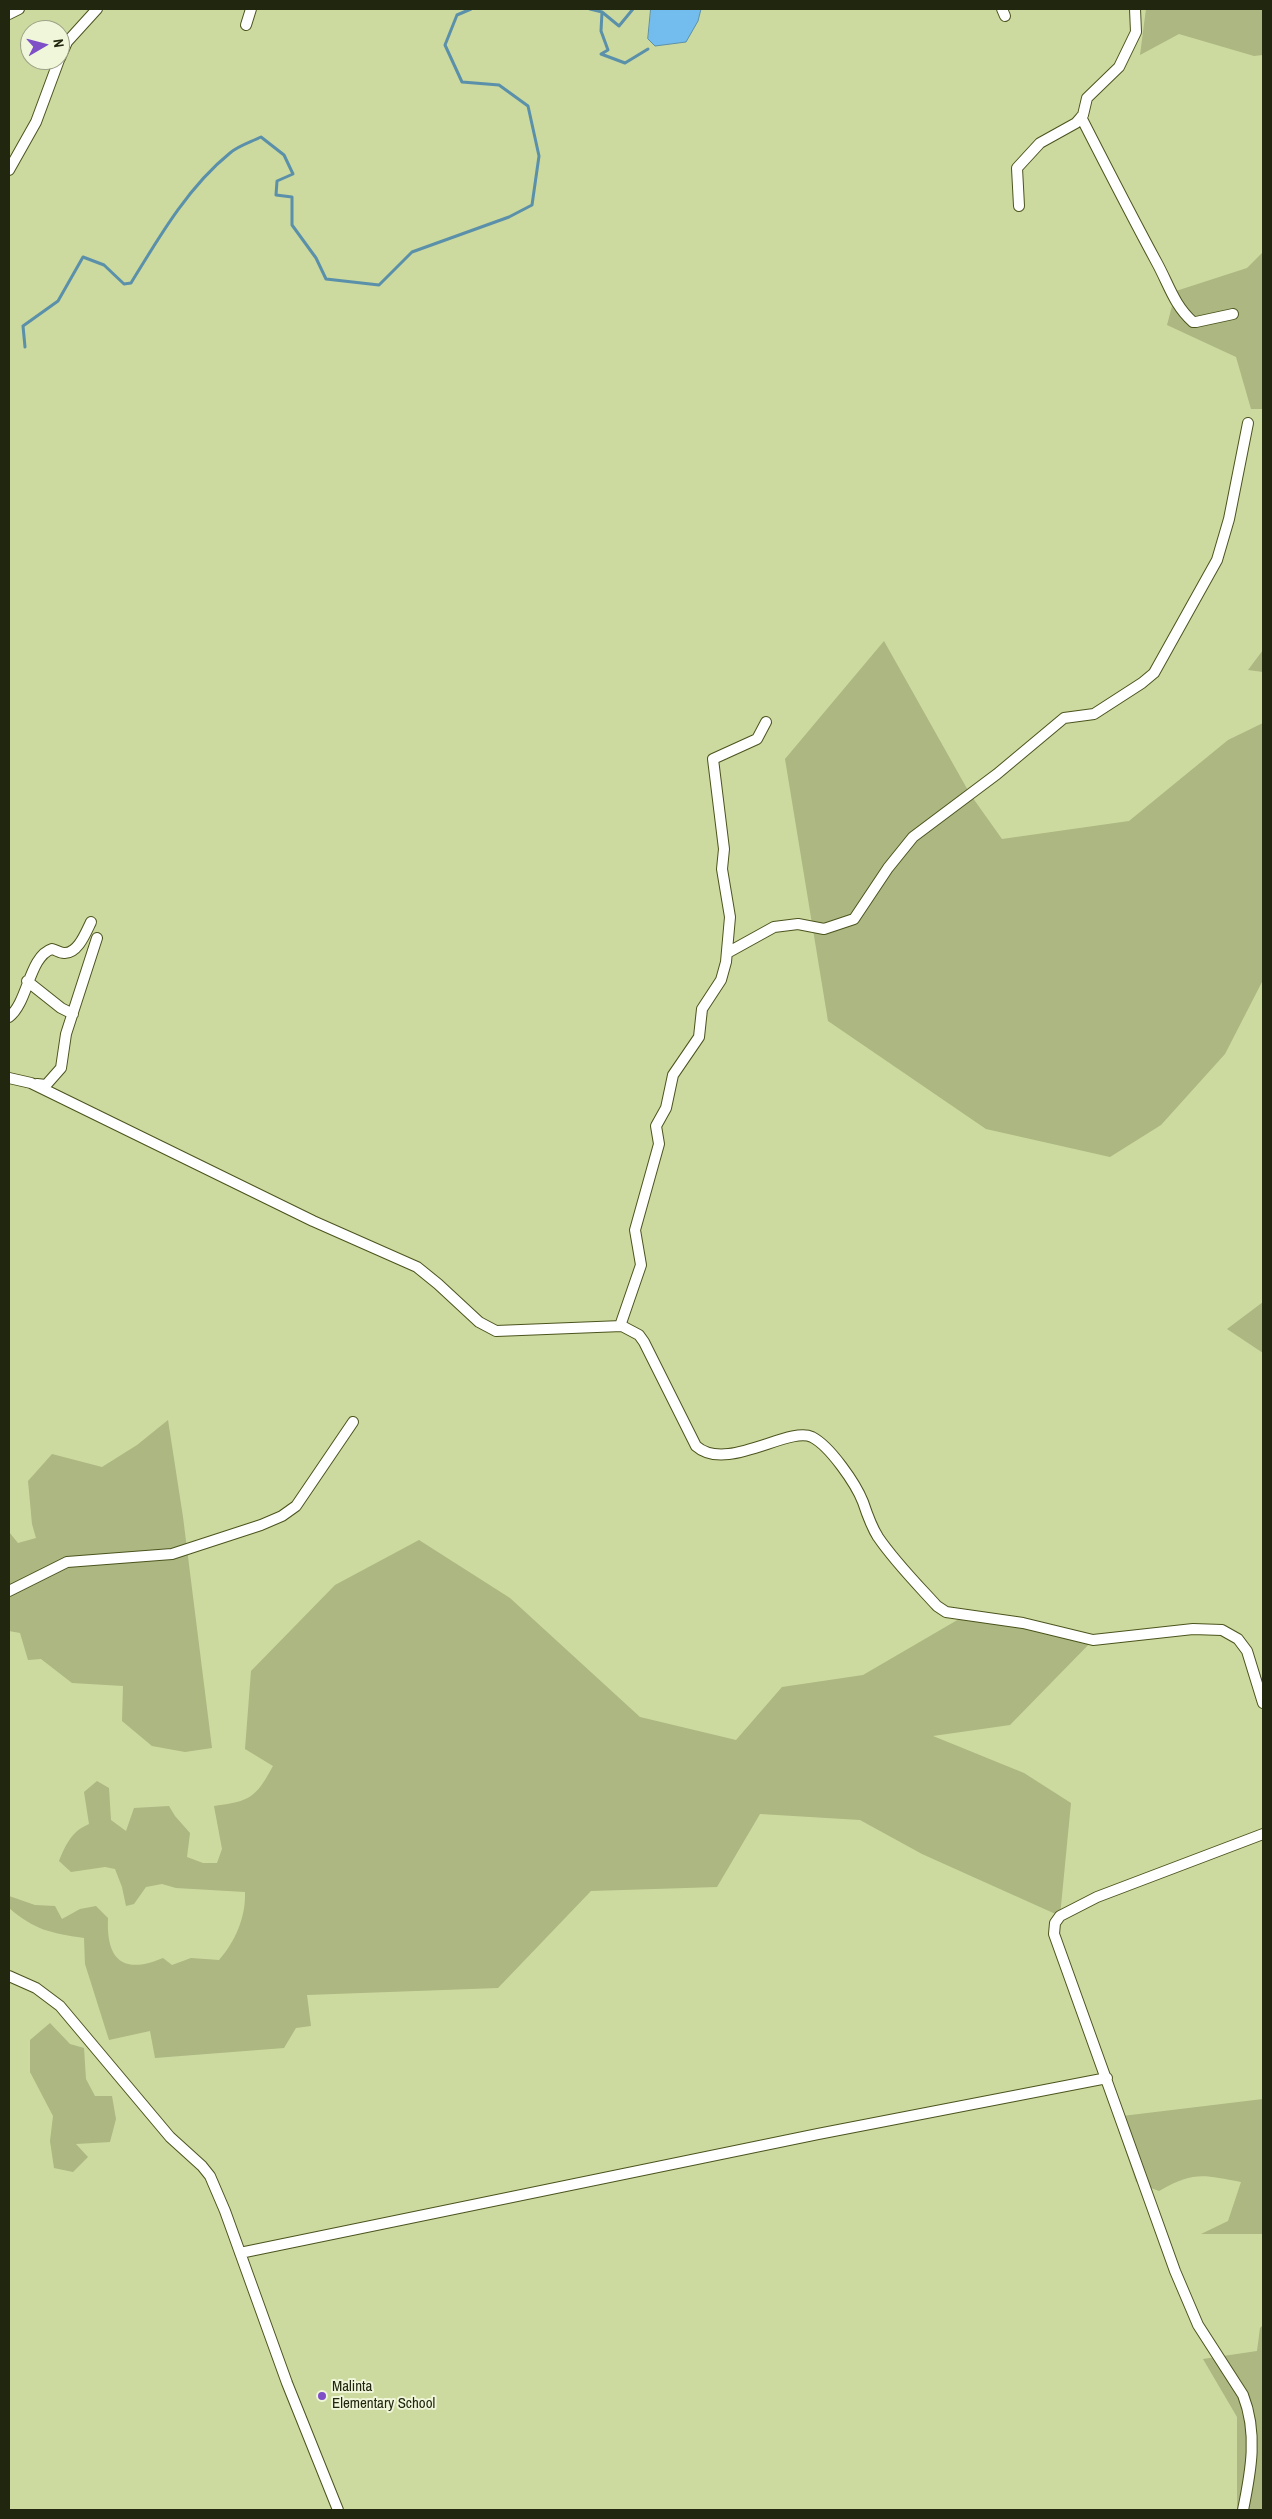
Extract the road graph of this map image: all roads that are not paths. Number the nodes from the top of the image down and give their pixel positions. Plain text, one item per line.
1 (19, 9) edge
2 (97, 9) edge
3 (251, 9) edge
4 (1135, 9) edge
5 (9, 14) edge
6 (246, 24) dead end
7 (70, 39) edge
8 (56, 70) edge
9 (1081, 117) junction
10 (9, 170) edge
11 (1019, 206) dead end
12 (1233, 314) dead end
13 (1248, 423) dead end
14 (766, 722) dead end
15 (91, 922) dead end
16 (97, 938) dead end
17 (727, 953) junction
18 (27, 981) junction
19 (73, 1014) junction
20 (9, 1017) edge
21 (9, 1078) edge
22 (31, 1083) junction
23 (620, 1326) junction
24 (353, 1422) dead end
25 (9, 1591) edge
26 (1263, 1703) edge
27 (1263, 1834) edge
28 (9, 1976) edge
29 (1107, 2078) junction
30 (240, 2253) junction
31 (338, 2510) edge
32 (1243, 2510) edge

1 - 5 street
2 - 7 street
3 - 6 street
4 - 9 street
8 - 10 street
9 - 11 street
9 - 12 street
13 - 17 street
14 - 17 street
15 - 18 street
16 - 19 street
17 - 23 street
18 - 19 street
18 - 20 street
19 - 22 street
21 - 22 street
22 - 23 street
23 - 26 street
24 - 25 street
27 - 29 street
28 - 30 street
29 - 30 street
29 - 32 street
30 - 31 street

